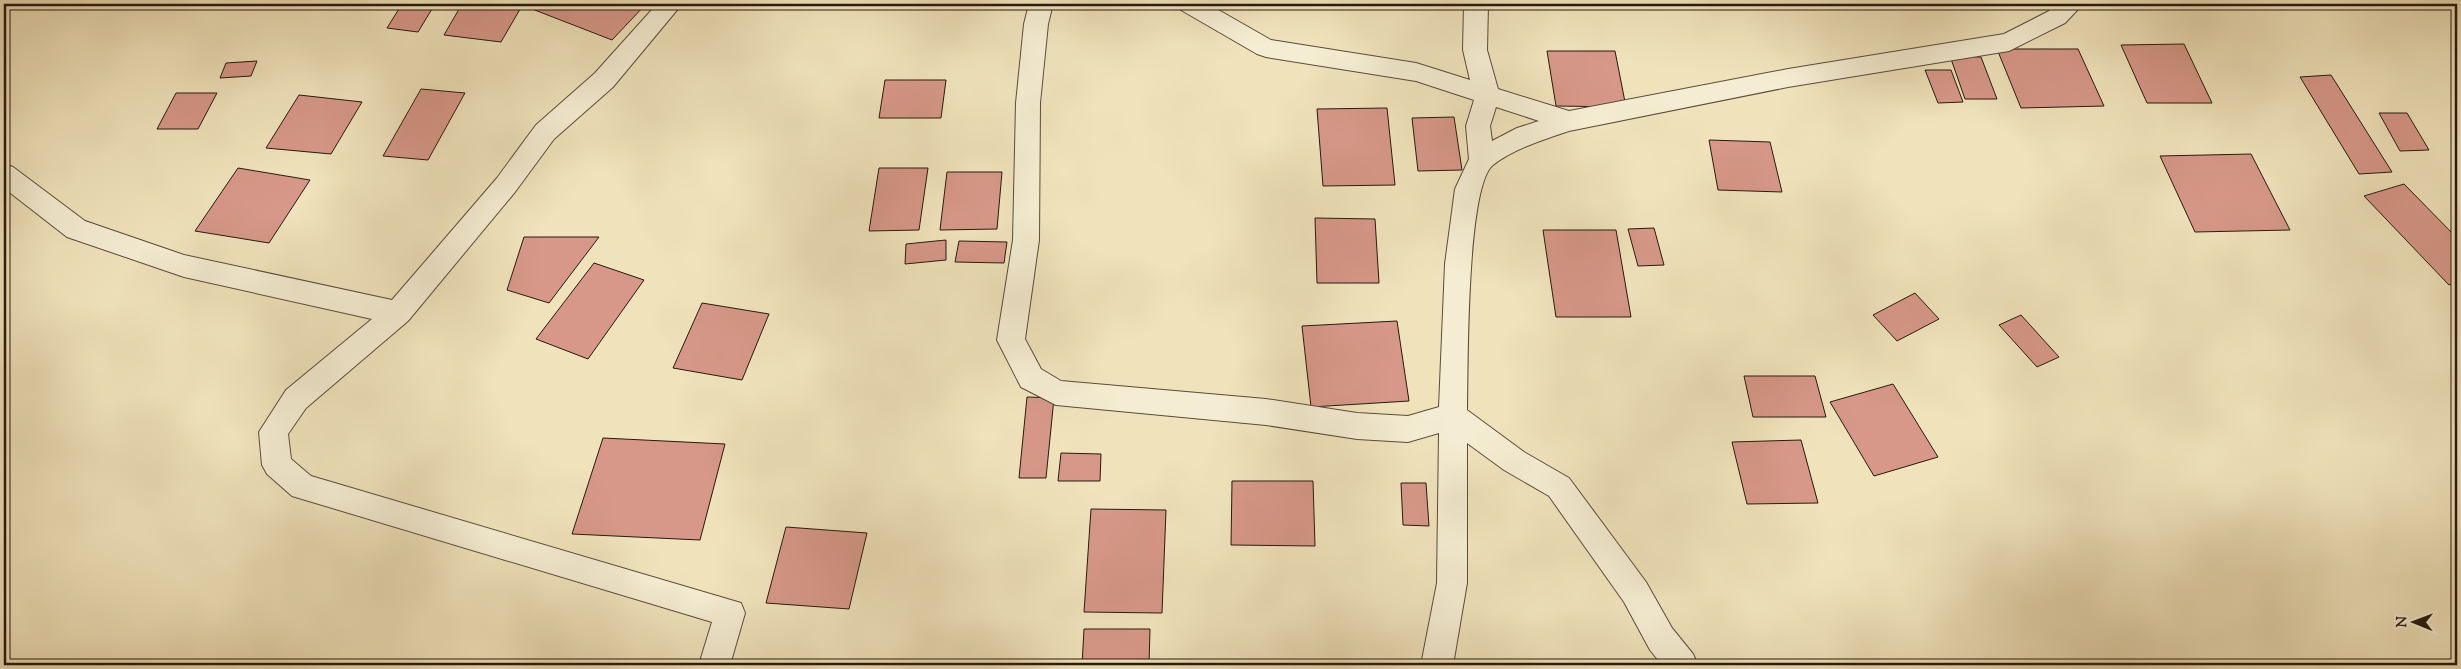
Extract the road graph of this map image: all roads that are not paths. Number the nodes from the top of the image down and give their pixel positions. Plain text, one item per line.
1 (670, 4) edge
2 (1041, 4) edge
3 (1189, 4) edge
4 (1476, 4) edge
5 (2071, 4) edge
6 (1488, 94) junction
7 (1569, 122) junction
8 (1482, 159) junction
9 (4, 174) edge
10 (398, 313) junction
11 (1453, 416) junction
12 (717, 658) dead end
13 (1437, 665) edge
14 (1682, 665) edge

1 - 10 street
2 - 11 street
3 - 6 street
4 - 6 street
5 - 7 street
6 - 7 street
6 - 8 street
7 - 8 street
8 - 11 street
9 - 10 street
10 - 12 street
11 - 13 street
11 - 14 street

